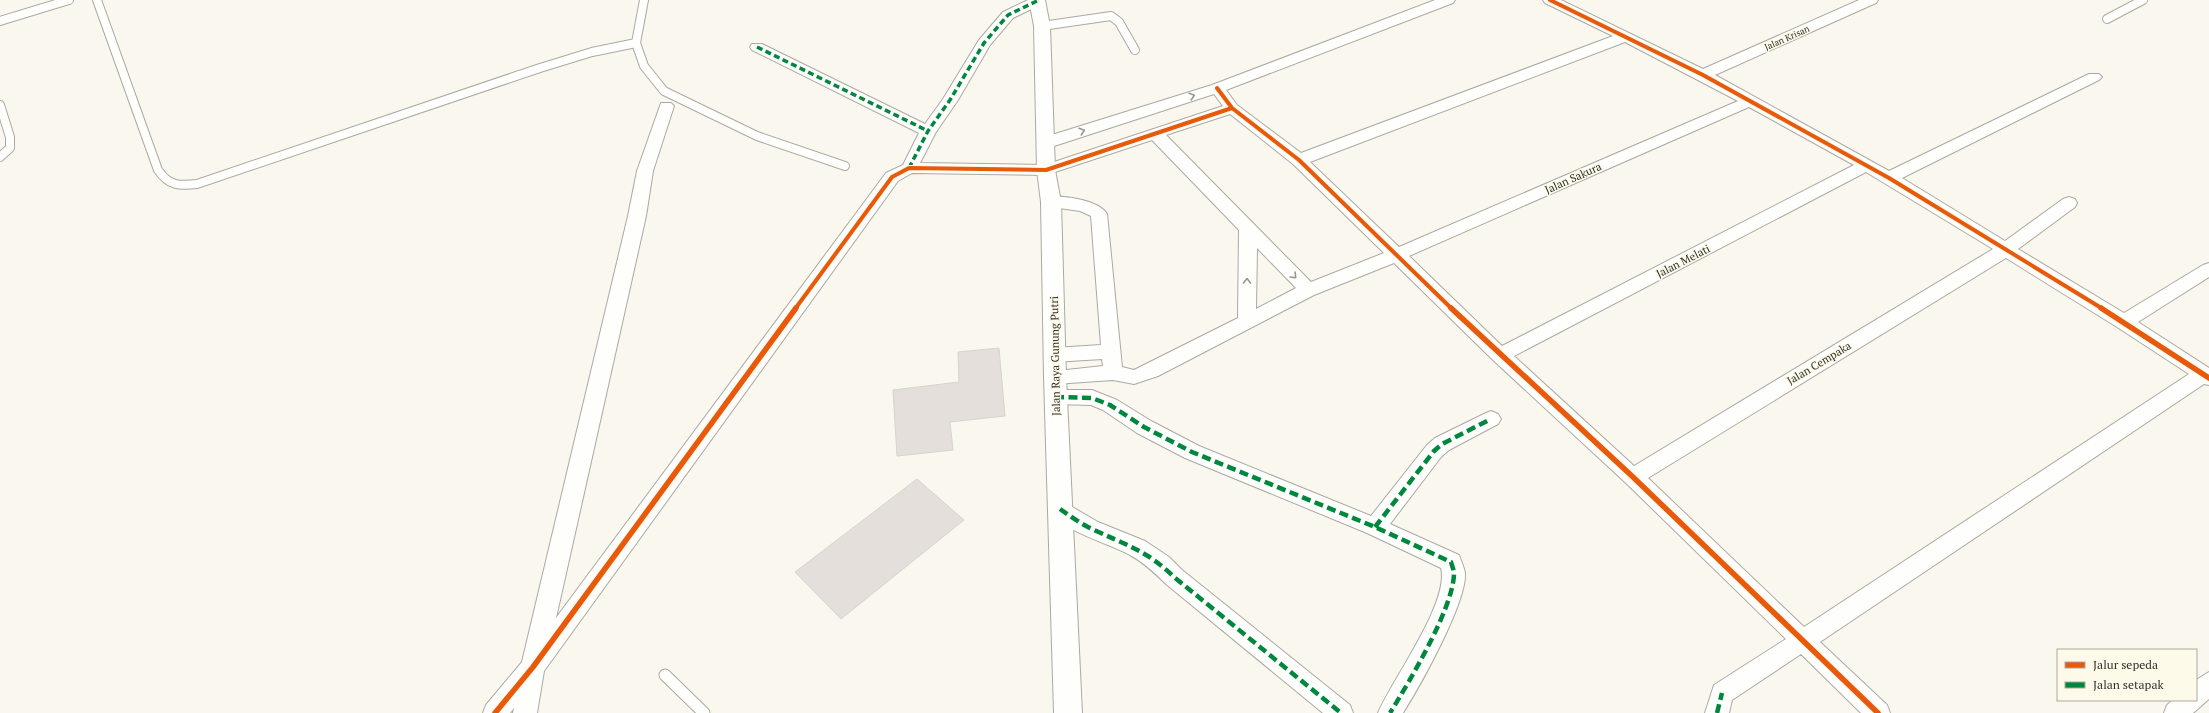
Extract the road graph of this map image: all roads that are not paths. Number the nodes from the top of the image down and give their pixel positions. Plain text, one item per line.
1 (70, 0) edge
2 (97, 0) edge
3 (644, 0) edge
4 (1037, 0) edge
5 (1448, 0) edge
6 (1550, 0) edge
7 (1871, 0) edge
8 (2143, 0) edge
9 (2107, 19) dead end
10 (0, 21) edge
11 (1042, 26) junction
12 (1625, 37) junction
13 (636, 43) junction
14 (757, 47) dead end
15 (1135, 50) dead end
16 (1703, 75) junction
17 (2094, 77) dead end
18 (1217, 88) junction
19 (1750, 101) junction
20 (0, 105) edge
21 (666, 106) dead end
22 (1232, 108) junction
23 (928, 131) junction
24 (1154, 133) junction
25 (1045, 143) junction
26 (0, 157) edge
27 (1299, 160) junction
28 (845, 166) dead end
29 (1866, 166) junction
30 (909, 168) junction
31 (1046, 170) junction
32 (1890, 178) junction
33 (1051, 202) junction
34 (2069, 203) dead end
35 (1248, 227) junction
36 (2005, 250) junction
37 (1396, 256) junction
38 (2209, 269) edge
39 (1308, 290) junction
40 (1247, 320) junction
41 (2124, 322) junction
42 (1111, 351) junction
43 (1054, 355) junction
44 (1500, 355) junction
45 (1113, 373) junction
46 (2206, 376) edge
47 (1055, 387) junction
48 (1491, 419) dead end
49 (1633, 477) junction
50 (1060, 509) junction
51 (1375, 527) junction
52 (1802, 640) junction
53 (533, 667) junction
54 (666, 675) dead end
55 (2209, 683) edge
56 (2197, 694) edge
57 (2189, 701) edge
58 (495, 713) edge
59 (525, 713) edge
60 (704, 713) edge
61 (1068, 713) edge
62 (1341, 713) edge
63 (1390, 713) edge
64 (1717, 713) edge
65 (1878, 713) edge
66 (2176, 713) edge

1 - 10 lane
2 - 13 lane
3 - 13 lane
4 - 11 main road, Jalan Raya Gunung Putri
4 - 23 street
5 - 18 street
6 - 12 street
7 - 16 street, Jalan Krisan
8 - 9 lane
11 - 15 lane
11 - 25 main road, Jalan Raya Gunung Putri
12 - 16 street
12 - 27 street
13 - 28 lane
14 - 23 street
16 - 19 street
17 - 32 street
18 - 22 street
25 -> 18 street
19 - 29 street
19 - 37 street, Jalan Sakura
20 - 26 lane
21 - 53 street
22 - 24 street
22 - 27 street
23 - 30 street
24 - 31 street
24 - 35 street
25 - 31 main road, Jalan Raya Gunung Putri
27 - 37 street
29 - 32 street
29 - 44 street, Jalan Melati
30 - 31 street
30 - 53 street
31 - 33 main road, Jalan Raya Gunung Putri
32 - 36 street
33 - 42 street
33 - 43 main road, Jalan Raya Gunung Putri
34 - 36 street, Jalan Cempaka
35 -> 39 street
40 -> 35 street
36 - 41 street
36 - 49 street, Jalan Cempaka
37 - 39 street, Jalan Sakura
37 - 44 street
38 - 41 street
39 - 40 street, Jalan Sakura
40 - 45 street, Jalan Sakura
41 - 46 street
42 - 43 street
42 - 45 street
43 - 47 main road, Jalan Raya Gunung Putri
44 - 49 street
45 - 47 street, Jalan Sakura
46 - 52 street
47 - 50 main road, Jalan Raya Gunung Putri
47 - 51 street
48 - 51 street
49 - 52 street
50 - 61 main road, Jalan Raya Gunung Putri
50 - 62 street
51 - 63 street
52 - 64 street
52 - 65 street
53 - 58 street
53 - 59 street
54 - 60 lane
55 - 56 street
57 - 66 street

